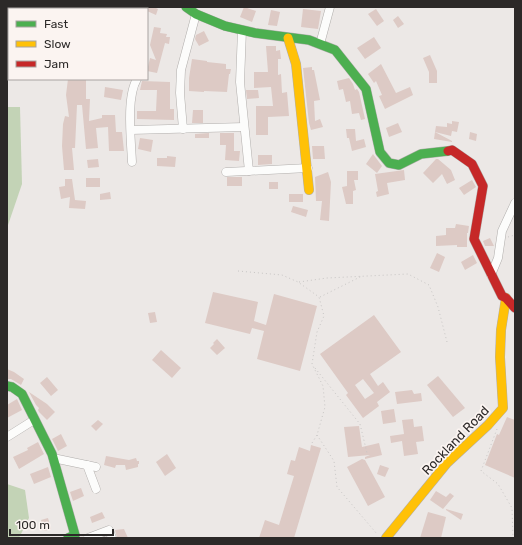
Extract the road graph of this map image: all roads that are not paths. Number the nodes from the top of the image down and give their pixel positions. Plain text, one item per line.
1 (186, 7) edge
2 (330, 7) edge
3 (196, 14) junction
4 (242, 30) junction
5 (288, 38) junction
6 (320, 44) junction
7 (137, 80) edge
8 (244, 127) junction
9 (182, 129) junction
10 (131, 130) junction
11 (132, 162) dead end
12 (308, 168) junction
13 (249, 171) junction
14 (226, 172) dead end
15 (309, 190) dead end
16 (515, 203) edge
17 (491, 275) junction
18 (506, 298) junction
19 (515, 308) edge
20 (7, 386) edge
21 (34, 420) junction
22 (7, 437) edge
23 (53, 458) junction
24 (87, 466) junction
25 (96, 467) dead end
26 (96, 489) dead end
27 (73, 537) edge
28 (88, 538) edge
29 (112, 538) edge
30 (386, 538) edge

1 - 3 street
2 - 6 street
3 - 4 street
3 - 9 street
4 - 5 street
4 - 8 street
5 - 6 street
5 - 12 street
6 - 17 street
7 - 10 street
8 - 9 street
8 - 13 street
9 - 10 street
10 - 11 street
12 - 13 street
12 - 15 street
13 - 14 street
16 - 17 street
17 - 18 street
18 - 19 street
18 - 30 street, Rockland Road
20 - 21 street
21 - 22 street
21 - 23 street
23 - 24 street
23 - 27 street
24 - 25 street
24 - 26 street
28 - 29 street

